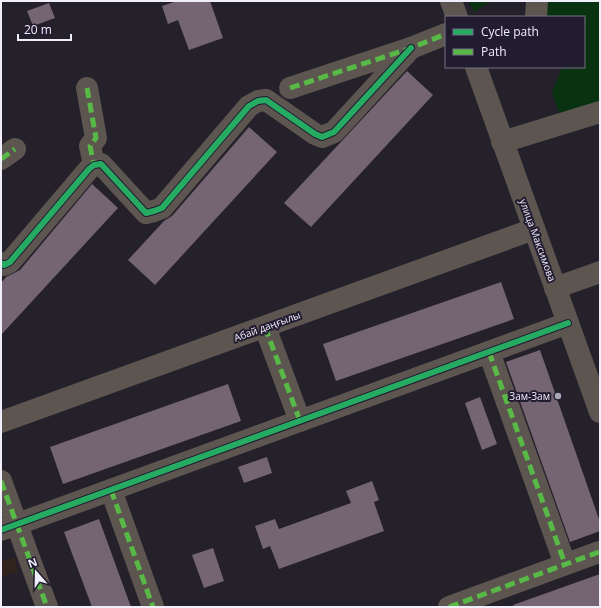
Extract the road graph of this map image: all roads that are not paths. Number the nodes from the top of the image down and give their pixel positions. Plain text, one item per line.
1 (451, 1) edge
2 (537, 1) edge
3 (457, 16) edge
4 (536, 16) edge
5 (445, 34) edge
6 (412, 48) junction
7 (476, 68) edge
8 (87, 88) dead end
9 (290, 88) dead end
10 (600, 112) edge
11 (502, 142) junction
12 (94, 165) junction
13 (534, 229) junction
14 (1, 263) edge
15 (600, 272) edge
16 (555, 288) junction
17 (568, 323) junction
18 (265, 327) junction
19 (489, 352) junction
20 (600, 412) edge
21 (300, 421) junction
22 (1, 422) edge
23 (1, 481) edge
24 (111, 490) junction
25 (9, 527) edge
26 (599, 552) dead end
27 (565, 564) junction
28 (47, 607) edge
29 (153, 607) edge
30 (449, 607) edge

1 - 3 street
2 - 4 street
5 - 6 street
6 - 9 street
6 - 12 street
7 - 11 street, улица Максимова
8 - 12 street
10 - 11 street
11 - 13 street, улица Максимова
12 - 14 street
13 - 16 street, улица Максимова
13 - 18 street, Абай даңғылы
15 - 16 street
16 - 17 street, улица Максимова
17 - 19 street
17 - 20 street, улица Максимова
18 - 21 street
18 - 22 street, Абай даңғылы
19 - 21 street
19 - 27 street
21 - 24 street
23 - 25 street
24 - 25 street
24 - 29 street
25 - 28 street
26 - 27 street
27 - 30 street

